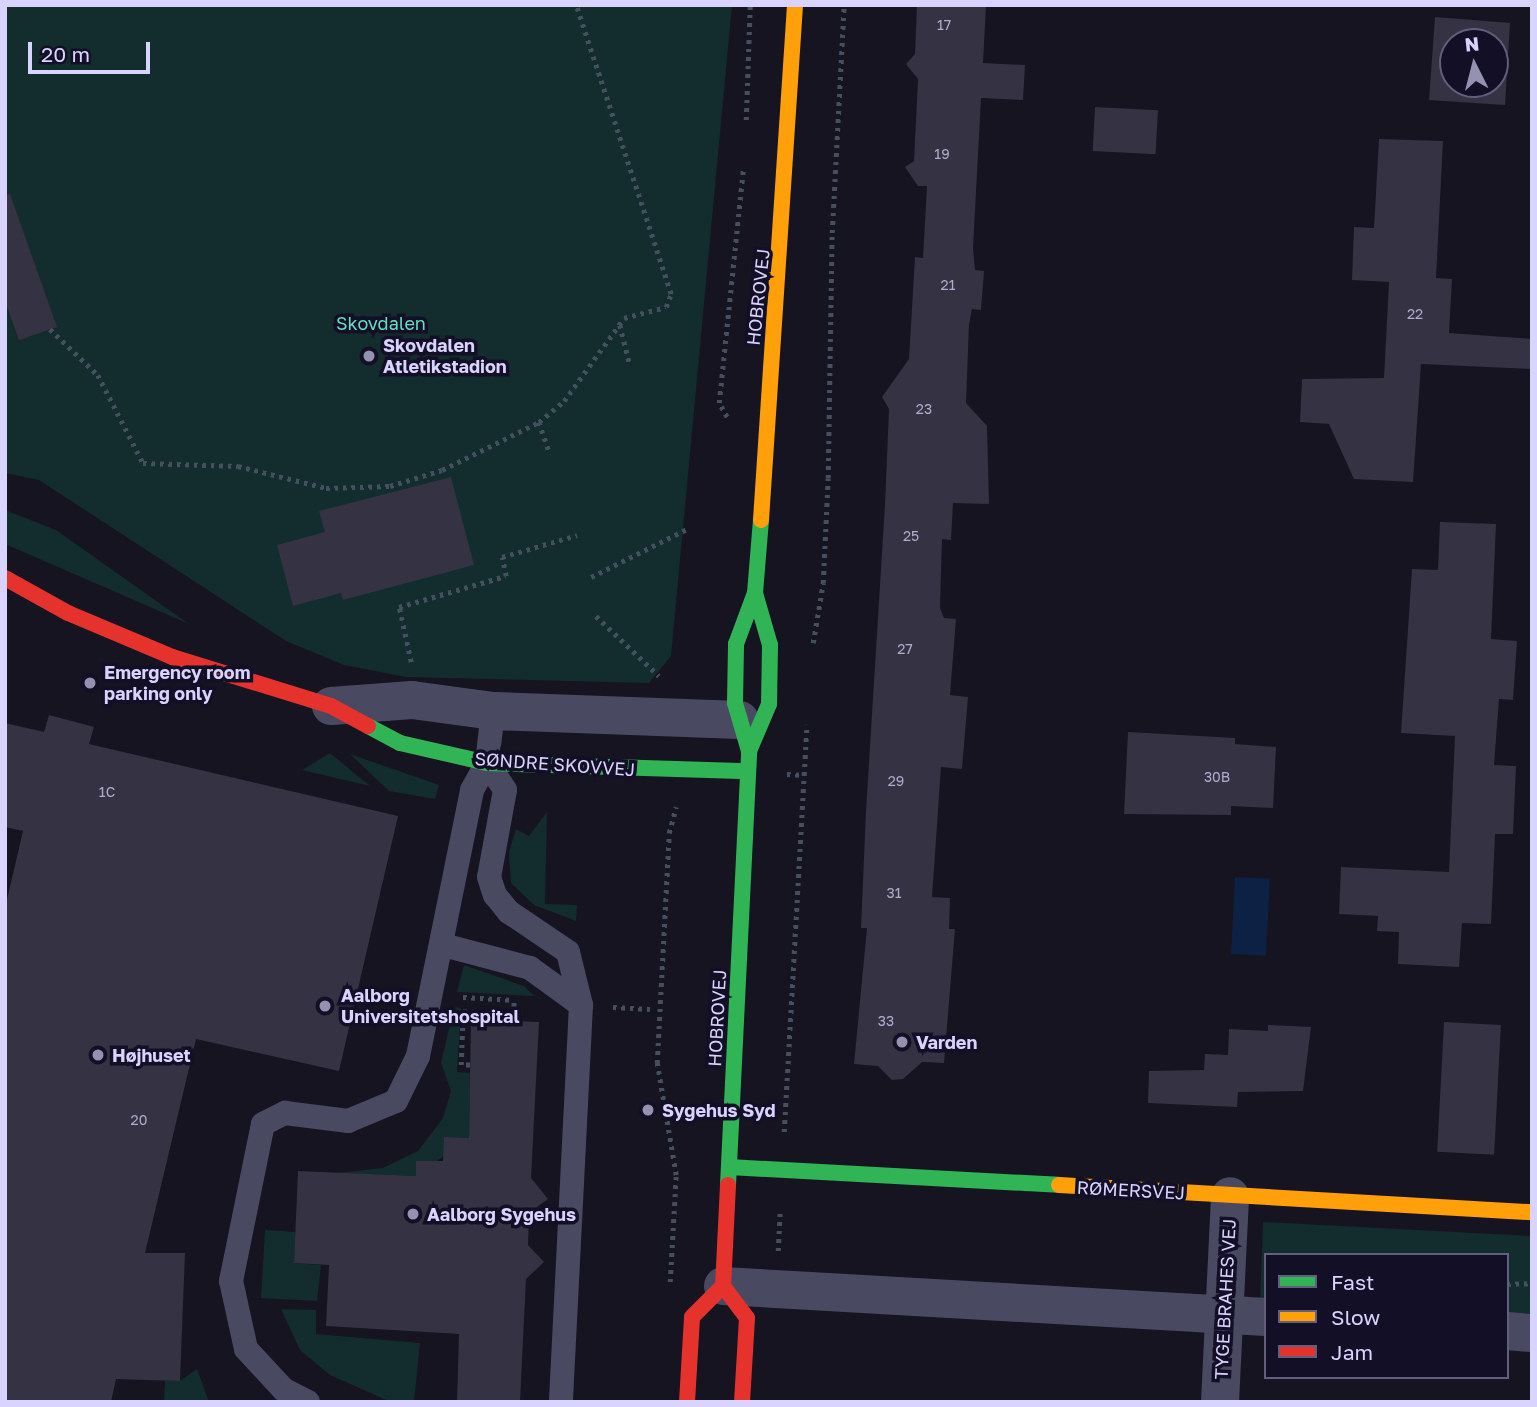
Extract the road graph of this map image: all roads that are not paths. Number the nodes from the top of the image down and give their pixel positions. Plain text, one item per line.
1 (795, 5) edge
2 (5, 578) edge
3 (755, 593) junction
4 (331, 706) junction
5 (494, 710) junction
6 (744, 735) junction
7 (487, 763) junction
8 (748, 771) junction
9 (443, 945) junction
10 (592, 1006) junction
11 (729, 1167) junction
12 (1230, 1196) junction
13 (1532, 1212) edge
14 (723, 1286) junction
15 (1224, 1315) junction
16 (1264, 1317) edge
17 (1509, 1331) edge
18 (1532, 1333) edge
19 (308, 1402) edge
20 (561, 1402) edge
21 (687, 1402) edge
22 (742, 1402) edge
23 (1220, 1402) edge

1 - 3 main road, HOBROVEJ
2 - 4 main road, SØNDRE SKOVVEJ
3 - 6 main road, HOBROVEJ
3 - 6 main road, HOBROVEJ
4 - 5 street, SØNDRE SKOVVEJ
4 - 7 main road, SØNDRE SKOVVEJ
5 - 6 street, SØNDRE SKOVVEJ
5 - 7 lane
6 - 8 main road, HOBROVEJ
7 - 8 main road, SØNDRE SKOVVEJ
7 - 9 lane
7 - 10 lane
8 - 11 main road, HOBROVEJ
9 - 10 lane
9 - 19 lane
10 - 20 lane
11 - 12 main road, RØMERSVEJ
11 - 14 main road, HOBROVEJ
12 - 13 main road, RØMERSVEJ
12 - 15 street, TYGE BRAHES VEJ
14 - 15 street
14 - 21 main road
14 - 22 main road
15 - 16 street
15 - 23 street, TYGE BRAHES VEJ
17 - 18 street

